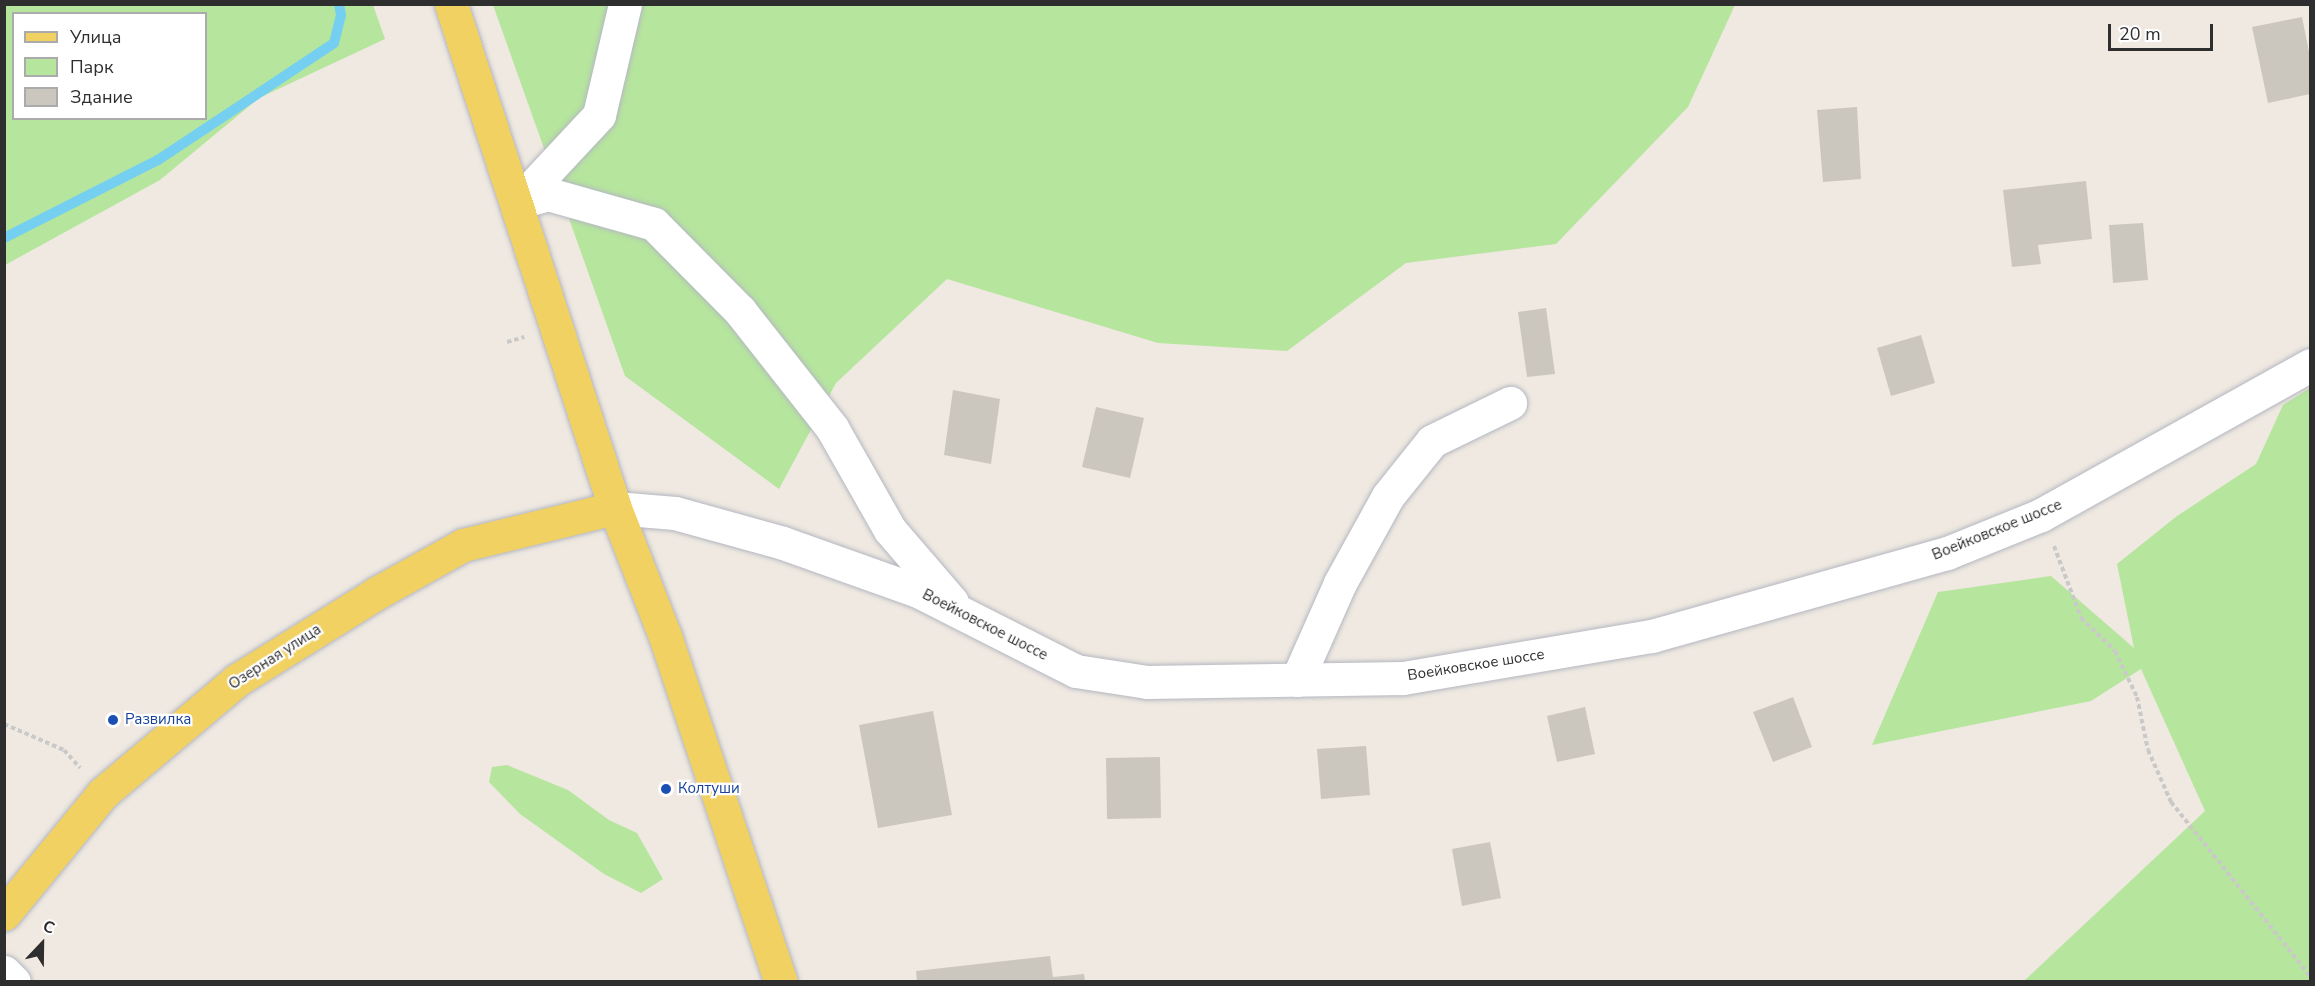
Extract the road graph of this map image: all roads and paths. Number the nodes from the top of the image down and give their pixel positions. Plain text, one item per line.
1 (451, 4) edge
2 (625, 4) edge
3 (517, 203) junction
4 (2310, 365) edge
5 (1510, 403) dead end
6 (615, 508) junction
7 (2041, 515) junction
8 (960, 611) junction
9 (1297, 680) junction
10 (4, 724) edge
11 (103, 793) junction
12 (4, 914) edge
13 (4, 972) edge
14 (2310, 976) edge
15 (14, 981) edge
16 (782, 981) edge

1 - 3 main road
2 - 3 street
3 - 6 main road
3 - 8 street
4 - 7 street, Воейковское шоссе
5 - 9 street
6 - 8 street, Воейковское шоссе
6 - 11 main road, Озерная улица
6 - 16 main road
7 - 9 street, Воейковское шоссе
7 - 14 path
8 - 9 street, Воейковское шоссе
10 - 11 path
11 - 12 main road, Озерная улица
13 - 15 street

